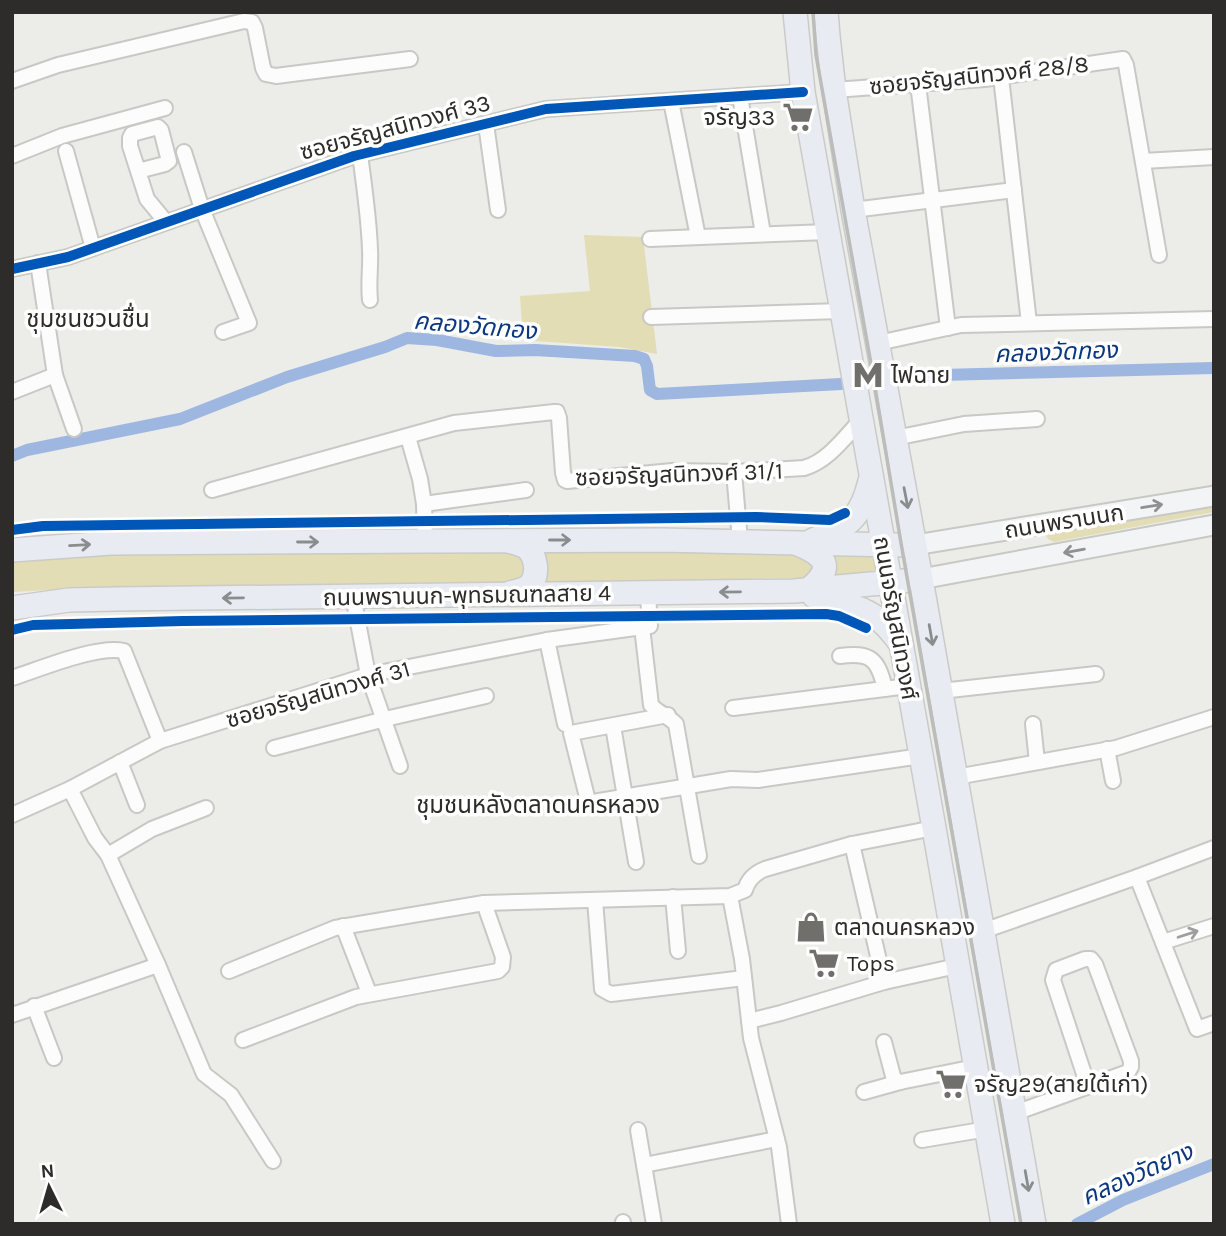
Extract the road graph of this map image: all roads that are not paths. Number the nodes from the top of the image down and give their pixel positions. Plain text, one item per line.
1 (795, 12) edge
2 (802, 12) edge
3 (818, 12) edge
4 (827, 12) edge
5 (410, 60) dead end
6 (1001, 77) junction
7 (12, 82) edge
8 (918, 84) junction
9 (834, 90) junction
10 (803, 92) junction
11 (740, 96) junction
12 (671, 101) junction
13 (165, 108) dead end
14 (486, 124) junction
15 (66, 151) dead end
16 (184, 152) dead end
17 (360, 154) junction
18 (12, 156) edge
19 (1214, 157) edge
20 (1143, 161) junction
21 (138, 171) dead end
22 (1014, 190) junction
23 (932, 199) junction
24 (202, 209) junction
25 (498, 210) dead end
26 (853, 210) junction
27 (166, 222) junction
28 (828, 232) junction
29 (763, 234) junction
30 (698, 237) junction
31 (650, 239) dead end
32 (93, 248) junction
33 (1159, 255) dead end
34 (38, 264) junction
35 (12, 269) edge
36 (370, 300) dead end
37 (841, 311) junction
38 (650, 317) dead end
39 (1214, 319) edge
40 (1029, 323) junction
41 (948, 328) junction
42 (223, 332) dead end
43 (878, 342) junction
44 (55, 375) junction
45 (12, 392) edge
46 (1037, 419) dead end
47 (74, 429) dead end
48 (881, 431) junction
49 (408, 437) junction
50 (867, 455) junction
51 (734, 472) junction
52 (871, 478) junction
53 (526, 490) dead end
54 (212, 491) dead end
55 (1214, 496) edge
56 (424, 504) junction
57 (1214, 525) edge
58 (506, 540) junction
59 (425, 541) junction
60 (740, 541) junction
61 (801, 543) junction
62 (883, 545) junction
63 (915, 545) junction
64 (12, 550) edge
65 (921, 579) junction
66 (890, 582) junction
67 (803, 591) junction
68 (648, 594) junction
69 (503, 595) junction
70 (353, 596) junction
71 (12, 608) edge
72 (642, 626) junction
73 (547, 640) junction
74 (901, 643) junction
75 (840, 656) dead end
76 (1096, 674) dead end
77 (369, 675) junction
78 (12, 678) edge
79 (901, 692) junction
80 (942, 694) junction
81 (486, 696) dead end
82 (733, 708) dead end
83 (668, 715) junction
84 (1214, 717) edge
85 (385, 719) junction
86 (929, 720) dead end
87 (565, 724) dead end
88 (1033, 724) dead end
89 (613, 726) junction
90 (160, 741) junction
91 (274, 748) dead end
92 (1107, 750) junction
93 (921, 756) junction
94 (120, 762) junction
95 (1037, 762) junction
96 (400, 766) dead end
97 (956, 777) junction
98 (1114, 781) dead end
99 (686, 786) junction
100 (70, 789) junction
101 (624, 797) junction
102 (137, 804) dead end
103 (206, 808) dead end
104 (12, 815) edge
105 (934, 828) junction
106 (852, 844) junction
107 (1214, 848) edge
108 (108, 855) junction
109 (699, 856) dead end
110 (636, 862) dead end
111 (1137, 877) junction
112 (730, 896) junction
113 (673, 897) junction
114 (595, 900) junction
115 (484, 903) junction
116 (343, 926) junction
117 (1214, 926) edge
118 (983, 931) junction
119 (1163, 942) junction
120 (678, 951) dead end
121 (158, 965) junction
122 (957, 966) junction
123 (229, 971) dead end
124 (744, 978) junction
125 (884, 982) junction
126 (369, 993) junction
127 (34, 1006) junction
128 (12, 1015) edge
129 (749, 1021) junction
130 (982, 1021) junction
131 (1214, 1023) edge
132 (243, 1040) dead end
133 (884, 1042) dead end
134 (54, 1058) dead end
135 (975, 1067) junction
136 (900, 1082) junction
137 (1088, 1086) junction
138 (864, 1092) dead end
139 (1015, 1112) junction
140 (638, 1130) dead end
141 (988, 1137) junction
142 (1019, 1138) junction
143 (777, 1139) junction
144 (922, 1140) dead end
145 (273, 1161) dead end
146 (644, 1166) junction
147 (654, 1224) edge
148 (789, 1224) edge
149 (1003, 1224) edge
150 (1034, 1224) edge

1 - 10 main road, ถนนจรัญสนิทวงศ์
2 - 48 main road, ถนนจรัญสนิทวงศ์
3 - 48 main road, ถนนจรัญสนิทวงศ์
4 - 9 main road, ถนนจรัญสนิทวงศ์
5 - 7 street
6 - 8 street, ซอยจรัญสนิทวงศ์ 28/8
6 - 20 street, ซอยจรัญสนิทวงศ์ 28/8
6 - 22 street
8 - 9 street, ซอยจรัญสนิทวงศ์ 28/8
8 - 23 street
9 - 26 main road, ถนนจรัญสนิทวงศ์
10 - 11 street, ซอยจรัญสนิทวงศ์ 33
10 - 28 main road, ถนนจรัญสนิทวงศ์
11 - 12 street, ซอยจรัญสนิทวงศ์ 33
11 - 29 street
12 - 14 street, ซอยจรัญสนิทวงศ์ 33
12 - 30 street
13 - 18 street
14 - 17 street, ซอยจรัญสนิทวงศ์ 33
14 - 25 street
15 - 32 street
16 - 24 street
17 - 24 street, ซอยจรัญสนิทวงศ์ 33
17 - 36 street
19 - 20 street
20 - 33 street
21 - 27 street
22 - 23 street
22 - 40 street
23 - 26 street
23 - 41 street
24 - 27 street, ซอยจรัญสนิทวงศ์ 33
24 - 42 street
26 - 43 main road, ถนนจรัญสนิทวงศ์
27 - 32 street, ซอยจรัญสนิทวงศ์ 33
28 - 29 street
28 - 37 main road, ถนนจรัญสนิทวงศ์
29 - 30 street
30 - 31 street
32 - 34 street, ซอยจรัญสนิทวงศ์ 33
34 - 35 street, ซอยจรัญสนิทวงศ์ 33
34 - 44 street
37 - 38 street
37 - 48 main road, ถนนจรัญสนิทวงศ์
39 - 40 street
40 - 41 street
41 - 43 street
43 - 48 main road, ถนนจรัญสนิทวงศ์
44 - 45 street
44 - 47 street
46 - 48 street
48 - 50 main road, ถนนจรัญสนิทวงศ์
48 - 50 main road
48 - 51 street, ซอยจรัญสนิทวงศ์ 31/1
48 -> 63 main road, ถนนจรัญสนิทวงศ์
49 - 51 street, ซอยจรัญสนิทวงศ์ 31/1
49 - 54 street, ซอยจรัญสนิทวงศ์ 31/1
49 - 56 street
50 - 52 main road, ถนนจรัญสนิทวงศ์
51 - 60 street
52 - 61 main road
52 - 62 main road, ถนนจรัญสนิทวงศ์
53 - 56 street
63 -> 55 main road, ถนนพรานนก
56 - 59 street
57 -> 65 main road, ถนนพรานนก
58 - 59 main road
58 -> 60 main road
58 - 69 main road
64 -> 59 main road
60 - 61 main road
61 - 62 main road
61 - 67 main road
62 - 63 main road
62 - 66 main road, ถนนจรัญสนิทวงศ์
63 - 65 main road, ถนนจรัญสนิทวงศ์
65 - 66 main road, ถนนพรานนก-พุทธมณฑลสาย 4
65 -> 80 main road, ถนนจรัญสนิทวงศ์
66 - 67 main road, ถนนพรานนก-พุทธมณฑลสาย 4
66 - 74 main road, ถนนจรัญสนิทวงศ์
67 -> 68 main road, ถนนพรานนก-พุทธมณฑลสาย 4
67 - 74 main road
68 - 69 main road, ถนนพรานนก-พุทธมณฑลสาย 4
68 - 72 street
69 - 70 main road, ถนนพรานนก-พุทธมณฑลสาย 4
70 -> 71 main road, ถนนพรานนก-พุทธมณฑลสาย 4
70 - 77 street
72 - 73 street, ซอยจรัญสนิทวงศ์ 31
72 - 83 street
73 - 77 street, ซอยจรัญสนิทวงศ์ 31
73 - 87 street
74 - 79 main road, ถนนจรัญสนิทวงศ์
75 - 79 street
76 - 80 street
77 - 85 street
77 - 90 street, ซอยจรัญสนิทวงศ์ 31
78 - 90 street
79 - 80 main road
79 - 82 street
79 - 93 main road, ถนนจรัญสนิทวงศ์
80 - 97 main road, ถนนจรัญสนิทวงศ์
81 - 85 street
83 - 89 street
83 - 99 street
84 - 92 street
85 - 91 street
85 - 96 street
86 - 130 main road, ถนนจรัญสนิทวงศ์
88 - 95 street
89 - 101 street
89 - 101 street
90 - 94 street, ซอยจรัญสนิทวงศ์ 31
92 - 95 street
92 - 98 street
93 - 99 street
93 - 105 main road, ถนนจรัญสนิทวงศ์
94 - 100 street, ซอยจรัญสนิทวงศ์ 31
94 - 102 street
95 - 97 street
97 - 118 main road, ถนนจรัญสนิทวงศ์
99 - 101 street
99 - 109 street
100 - 104 street, ซอยจรัญสนิทวงศ์ 31
100 - 108 street
101 - 110 street
103 - 108 street
105 - 106 street
105 - 122 main road, ถนนจรัญสนิทวงศ์
106 - 112 street
106 - 125 street
107 - 111 street
108 - 121 street
111 - 118 street
111 - 119 street
112 - 113 street
112 - 124 street
113 - 114 street
113 - 120 street
114 - 115 street
114 - 124 street
115 - 116 street
115 - 126 street
116 - 123 street
116 - 126 street
119 -> 117 street
118 - 139 main road, ถนนจรัญสนิทวงศ์
119 - 131 street
121 - 127 street
121 - 145 street
122 - 125 street
122 - 135 main road, ถนนจรัญสนิทวงศ์
124 - 129 street
125 - 129 street
126 - 132 street
127 - 128 street
127 - 134 street
129 - 143 street
130 - 141 main road
130 - 142 main road
133 - 136 street
135 - 136 street
135 - 141 main road, ถนนจรัญสนิทวงศ์
136 - 138 street
137 - 137 street
137 - 139 street
139 - 142 main road, ถนนจรัญสนิทวงศ์
140 - 146 street
141 - 144 street
141 - 149 main road, ถนนจรัญสนิทวงศ์
142 -> 150 main road, ถนนจรัญสนิทวงศ์
143 - 146 street
143 - 148 street
146 - 147 street

